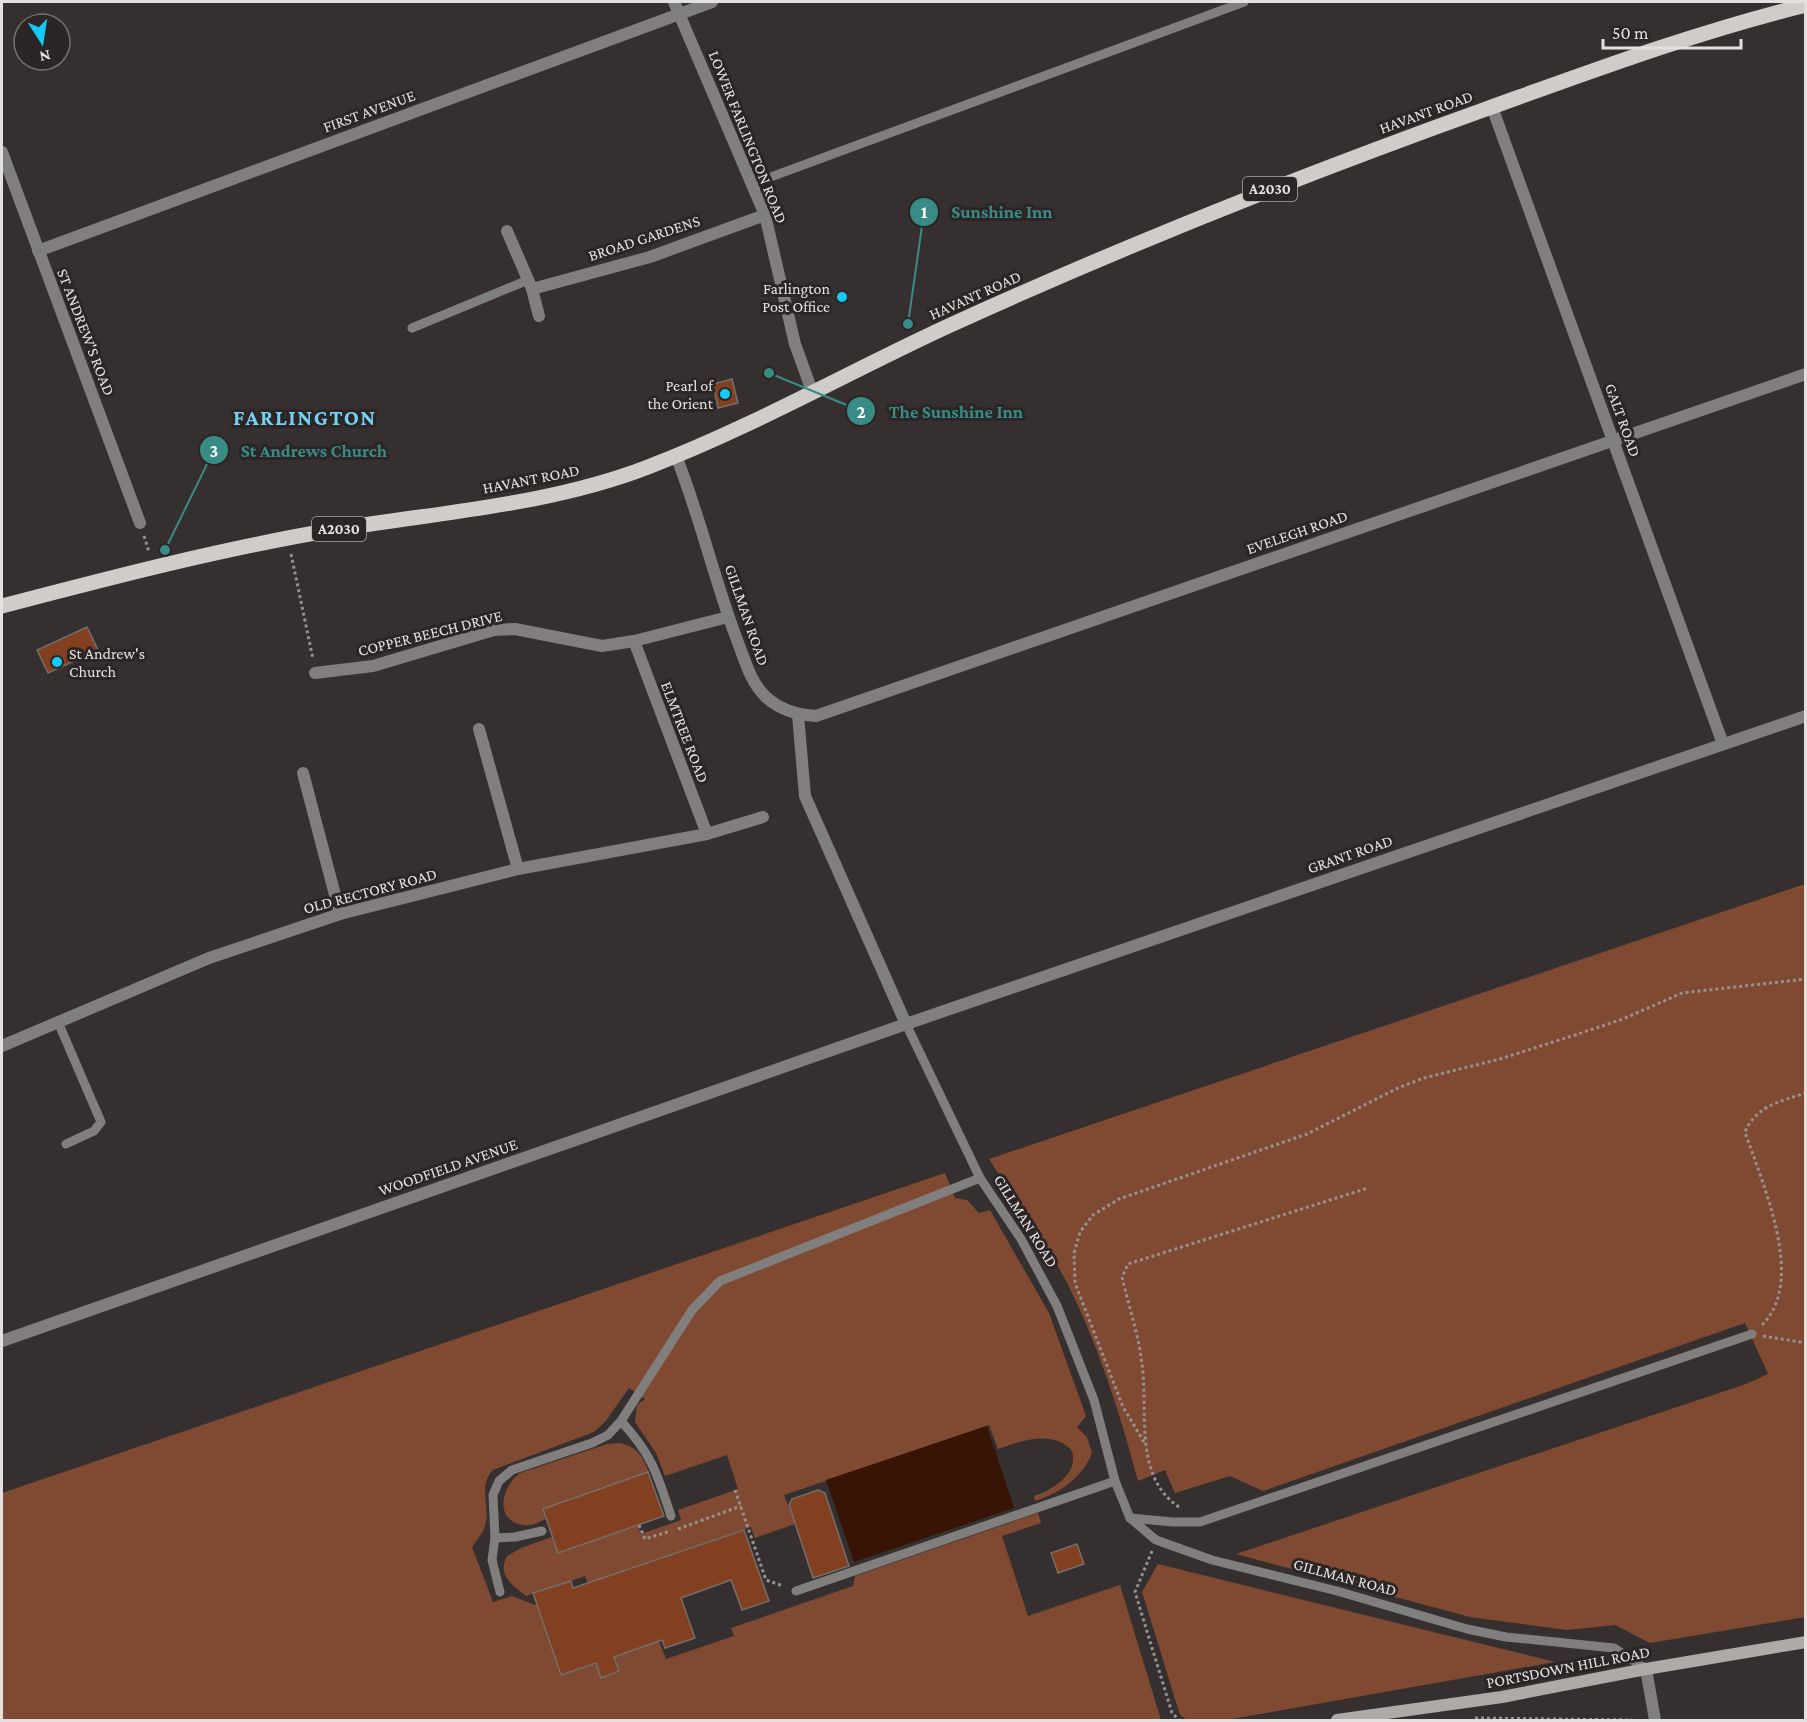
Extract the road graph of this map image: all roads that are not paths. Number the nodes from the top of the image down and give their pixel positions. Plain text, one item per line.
1 (674, 2) edge
2 (712, 2) edge
3 (1244, 2) edge
4 (1779, 2) edge
5 (1806, 5) edge
6 (680, 14) junction
7 (1742, 20) junction
8 (1492, 107) junction
9 (2, 152) edge
10 (752, 184) junction
11 (765, 215) junction
12 (507, 231) dead end
13 (38, 251) junction
14 (530, 285) junction
15 (539, 316) dead end
16 (412, 328) dead end
17 (1806, 374) edge
18 (812, 391) junction
19 (1613, 439) junction
20 (676, 456) junction
21 (140, 523) road end
22 (2, 606) edge
23 (728, 617) junction
24 (634, 641) junction
25 (315, 672) road end
26 (798, 715) junction
27 (1806, 716) edge
28 (479, 729) dead end
29 (1723, 744) junction
30 (303, 773) dead end
31 (763, 817) dead end
32 (707, 834) junction
33 (518, 869) junction
34 (340, 914) junction
35 (58, 1022) junction
36 (906, 1024) junction
37 (2, 1046) edge
38 (66, 1144) dead end
39 (980, 1178) junction
40 (1752, 1334) road end
41 (2, 1341) edge
42 (621, 1421) junction
43 (1115, 1480) junction
44 (671, 1516) dead end
45 (1130, 1518) junction
46 (542, 1531) dead end
47 (495, 1538) junction
48 (796, 1591) road end
49 (500, 1592) dead end
50 (1806, 1642) edge
51 (1646, 1669) junction
52 (1337, 1720) edge
53 (1655, 1720) edge

1 - 6 street, LOWER FARLINGTON ROAD
2 - 6 street, FIRST AVENUE
3 - 10 lane
4 - 7 main road, HAVANT ROAD / A2030
5 - 7 main road, HAVANT ROAD / A2030
6 - 10 street, LOWER FARLINGTON ROAD
6 - 13 street, FIRST AVENUE
7 - 8 main road, HAVANT ROAD / A2030
8 - 18 main road, HAVANT ROAD / A2030
8 - 19 street, GALT ROAD
9 - 13 street, ST ANDREW'S ROAD
10 - 11 street, LOWER FARLINGTON ROAD
11 - 14 street, BROAD GARDENS
11 - 18 street, LOWER FARLINGTON ROAD
12 - 14 street
13 - 21 street, ST ANDREW'S ROAD
14 - 15 street
14 - 16 lane
17 - 19 street, EVELEGH ROAD
18 - 20 main road, HAVANT ROAD / A2030
19 - 26 street, EVELEGH ROAD
19 - 29 street, GALT ROAD
20 - 22 main road, HAVANT ROAD / A2030
20 - 23 street, GILLMAN ROAD
23 - 24 street, COPPER BEECH DRIVE
23 - 26 street, GILLMAN ROAD
24 - 25 street, COPPER BEECH DRIVE
24 - 32 street, ELMTREE ROAD
26 - 36 street, GILLMAN ROAD
27 - 29 street, GRANT ROAD
28 - 33 street
29 - 36 street, GRANT ROAD
30 - 34 street
31 - 32 street, OLD RECTORY ROAD
32 - 33 street, OLD RECTORY ROAD
33 - 34 street, OLD RECTORY ROAD
34 - 35 street, OLD RECTORY ROAD
35 - 37 street, OLD RECTORY ROAD
35 - 38 lane
36 - 39 lane, GILLMAN ROAD
36 - 41 street, WOODFIELD AVENUE
39 - 42 lane
39 - 43 lane, GILLMAN ROAD
40 - 45 lane
42 - 44 lane
42 - 47 lane
43 - 45 lane, GILLMAN ROAD
43 - 48 lane
45 - 51 lane, GILLMAN ROAD
46 - 47 lane
47 - 49 lane
50 - 51 main road, PORTSDOWN HILL ROAD
51 - 52 main road, PORTSDOWN HILL ROAD
51 - 53 street

